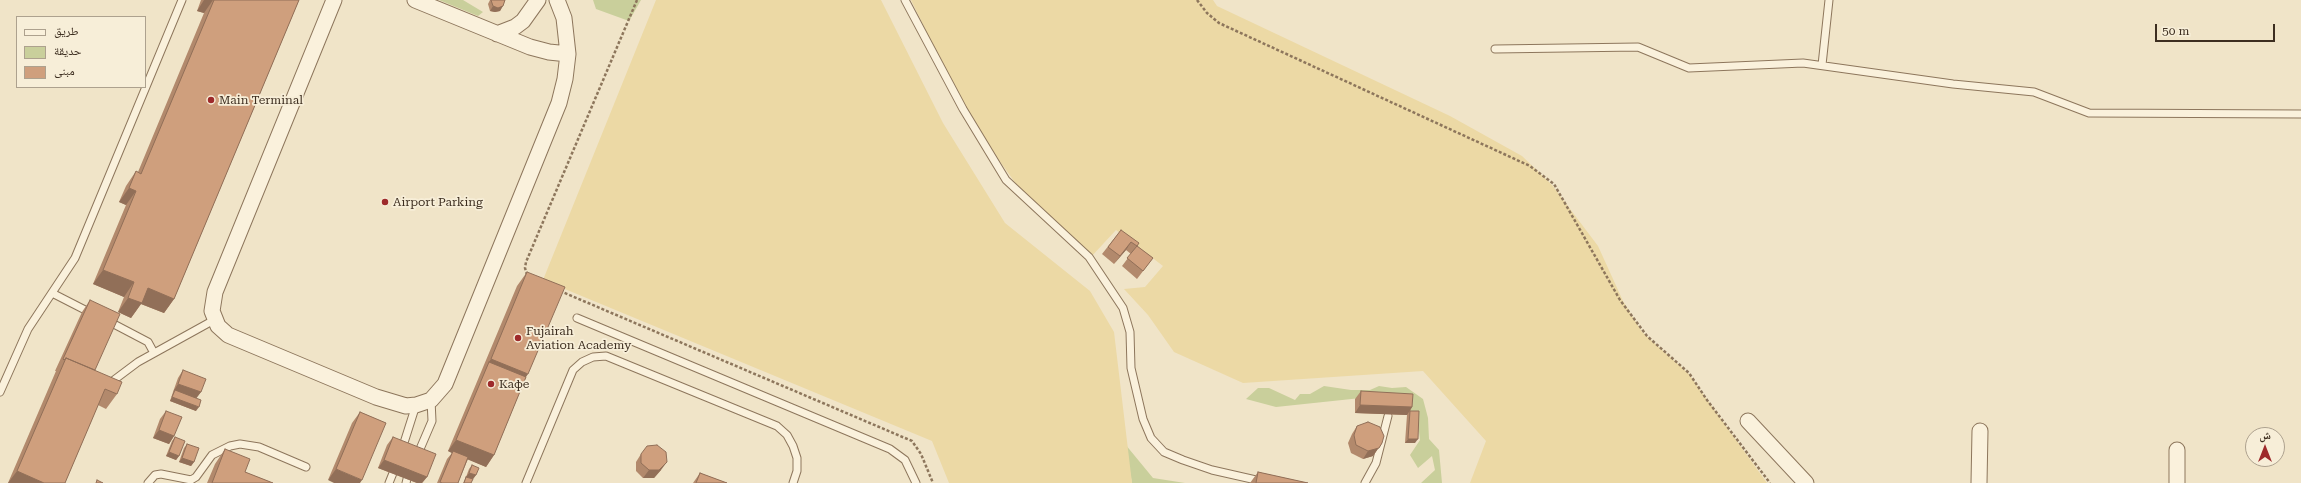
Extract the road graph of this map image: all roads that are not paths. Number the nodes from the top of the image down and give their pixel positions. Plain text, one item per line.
1 (182, 0) edge
2 (334, 0) edge
3 (415, 0) edge
4 (538, 0) edge
5 (557, 0) edge
6 (905, 0) edge
7 (1829, 0) edge
8 (498, 34) junction
9 (1495, 49) dead end
10 (568, 54) junction
11 (1822, 65) junction
12 (146, 87) edge
13 (146, 88) edge
14 (2301, 114) edge
15 (52, 293) junction
16 (577, 318) dead end
17 (214, 320) junction
18 (154, 353) junction
19 (110, 383) edge
20 (0, 392) edge
21 (431, 400) junction
22 (416, 405) junction
23 (1388, 416) dead end
24 (1748, 421) dead end
25 (1980, 431) dead end
26 (401, 450) edge
27 (2178, 450) dead end
28 (417, 456) edge
29 (306, 467) dead end
30 (393, 474) dead end
31 (148, 483) edge
32 (390, 483) edge
33 (526, 483) edge
34 (793, 483) edge
35 (916, 483) edge
36 (1269, 483) edge
37 (1365, 483) edge
38 (1806, 483) edge
39 (1979, 483) edge
40 (2177, 483) edge

1 - 12 lane
2 - 17 street
3 - 8 street
4 - 8 street
5 - 10 street
6 - 36 lane
7 - 11 lane
8 - 10 street
9 - 11 lane
10 - 21 street
11 - 14 lane
13 - 15 lane
15 - 18 lane
15 - 20 lane
16 - 35 lane
17 - 18 lane
17 - 22 street
18 - 19 lane
21 - 22 street
21 - 28 lane
22 - 26 lane
23 - 37 lane
24 - 38 street
25 - 39 street
27 - 40 street
29 - 31 lane
30 - 32 lane
33 - 34 lane

